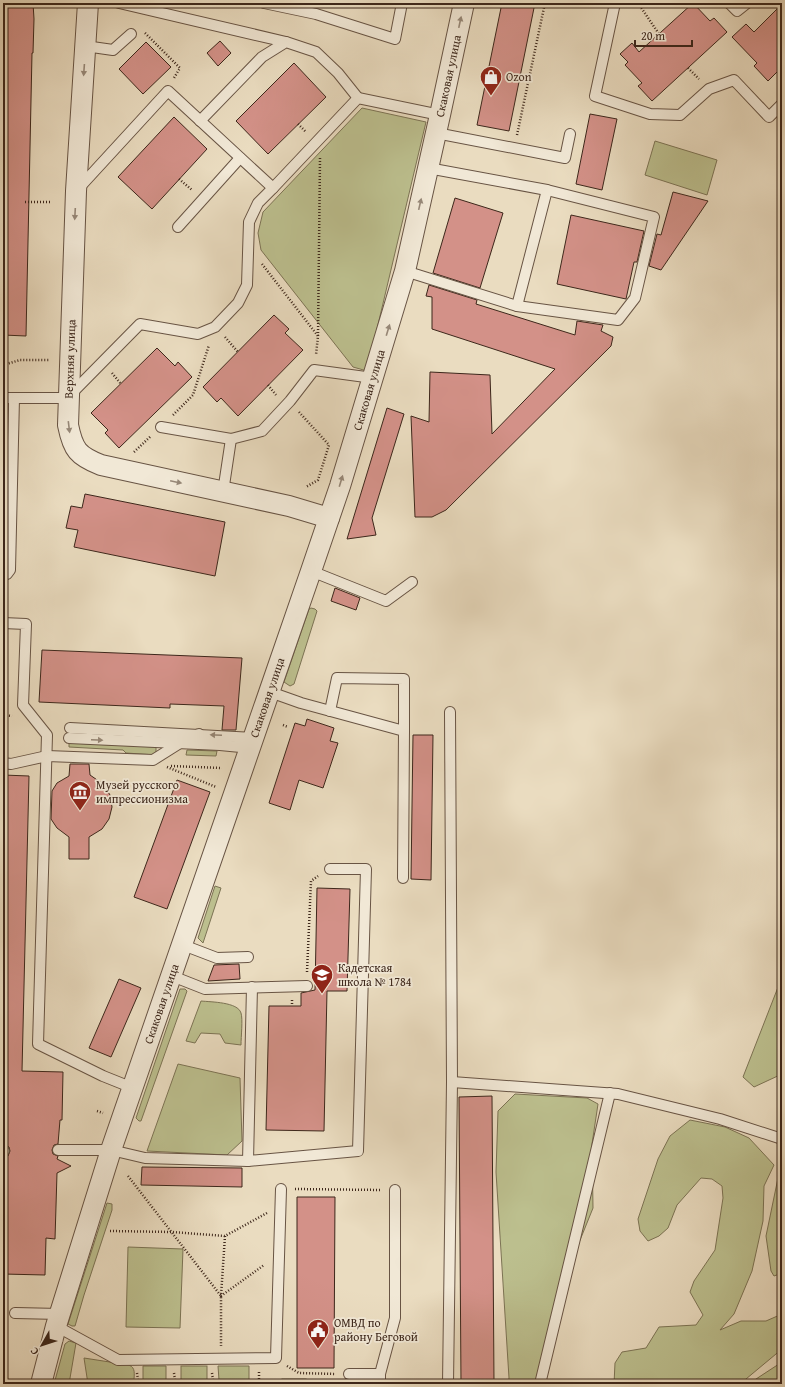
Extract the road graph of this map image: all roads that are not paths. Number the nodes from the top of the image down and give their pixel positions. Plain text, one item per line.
1 (88, 3) edge
2 (119, 3) edge
3 (264, 3) edge
4 (402, 3) edge
5 (464, 3) edge
6 (615, 3) edge
7 (729, 3) edge
8 (746, 3) edge
9 (131, 34) dead end
10 (286, 42) junction
11 (85, 46) junction
12 (358, 98) junction
13 (782, 104) edge
14 (200, 121) junction
15 (438, 124) junction
16 (570, 134) dead end
17 (240, 158) junction
18 (428, 168) junction
19 (272, 188) junction
20 (547, 190) junction
21 (76, 191) junction
22 (178, 227) dead end
23 (405, 271) junction
24 (517, 306) junction
25 (373, 378) junction
26 (69, 397) junction
27 (3, 398) edge
28 (14, 398) junction
29 (161, 427) road end
30 (231, 439) junction
31 (223, 492) junction
32 (329, 518) junction
33 (311, 571) junction
34 (3, 575) edge
35 (412, 582) dead end
36 (3, 623) edge
37 (270, 692) junction
38 (330, 711) junction
39 (450, 712) dead end
40 (404, 731) junction
41 (199, 734) junction
42 (180, 743) junction
43 (253, 743) junction
44 (47, 756) junction
45 (3, 763) edge
46 (330, 868) road end
47 (403, 878) dead end
48 (183, 945) junction
49 (248, 957) dead end
50 (172, 976) junction
51 (252, 986) junction
52 (307, 986) road end
53 (452, 1082) junction
54 (134, 1088) junction
55 (610, 1093) junction
56 (782, 1140) edge
57 (58, 1150) dead end
58 (111, 1150) junction
59 (248, 1161) junction
60 (281, 1188) road end
61 (395, 1190) road end
62 (15, 1313) dead end
63 (58, 1320) junction
64 (349, 1374) road end
65 (380, 1379) edge
66 (41, 1384) edge
67 (448, 1384) edge
68 (540, 1384) edge

1 - 11 street, Верхняя улица
2 - 10 lane
3 - 4 lane
15 -> 5 street, Скаковая улица
6 - 13 lane
7 - 8 lane
9 - 11 lane
10 - 12 lane
10 - 14 lane
11 -> 21 street, Верхняя улица
12 - 15 lane
12 - 19 lane
14 - 17 lane
14 - 21 lane
15 - 16 lane
15 - 18 street, Скаковая улица
17 - 19 lane
17 - 22 lane
18 - 20 lane
23 -> 18 street, Скаковая улица
19 - 26 lane
20 - 24 lane
20 - 24 lane
21 -> 26 street, Верхняя улица
23 - 24 lane
25 -> 23 street, Скаковая улица
25 - 30 lane
32 -> 25 street, Скаковая улица
26 - 28 lane
26 -> 31 street, Верхняя улица
27 - 28 lane
28 - 34 lane
29 - 30 lane
30 - 31 lane
31 - 32 street, Верхняя улица
32 - 33 street, Скаковая улица
33 - 35 lane
33 - 37 street, Скаковая улица
36 - 44 lane
37 - 38 lane
37 - 43 street, Скаковая улица
38 - 40 lane
38 - 40 lane
39 - 53 lane
40 - 47 lane
41 - 42 lane
41 -> 42 lane
43 -> 41 lane
42 - 43 lane
42 - 44 lane
43 - 48 street, Скаковая улица
44 - 45 lane
44 - 54 lane
46 - 59 lane
48 - 49 lane
48 - 50 street, Скаковая улица
50 - 51 lane
50 - 54 street, Скаковая улица
51 - 52 lane
51 - 59 lane
53 - 55 lane
53 - 67 lane
54 - 58 street, Скаковая улица
55 - 56 lane
55 - 68 lane
57 - 58 lane
58 - 59 lane
58 - 63 street, Скаковая улица
60 - 63 lane
61 - 65 lane
62 - 63 lane
63 - 66 street, Скаковая улица
64 - 65 lane

